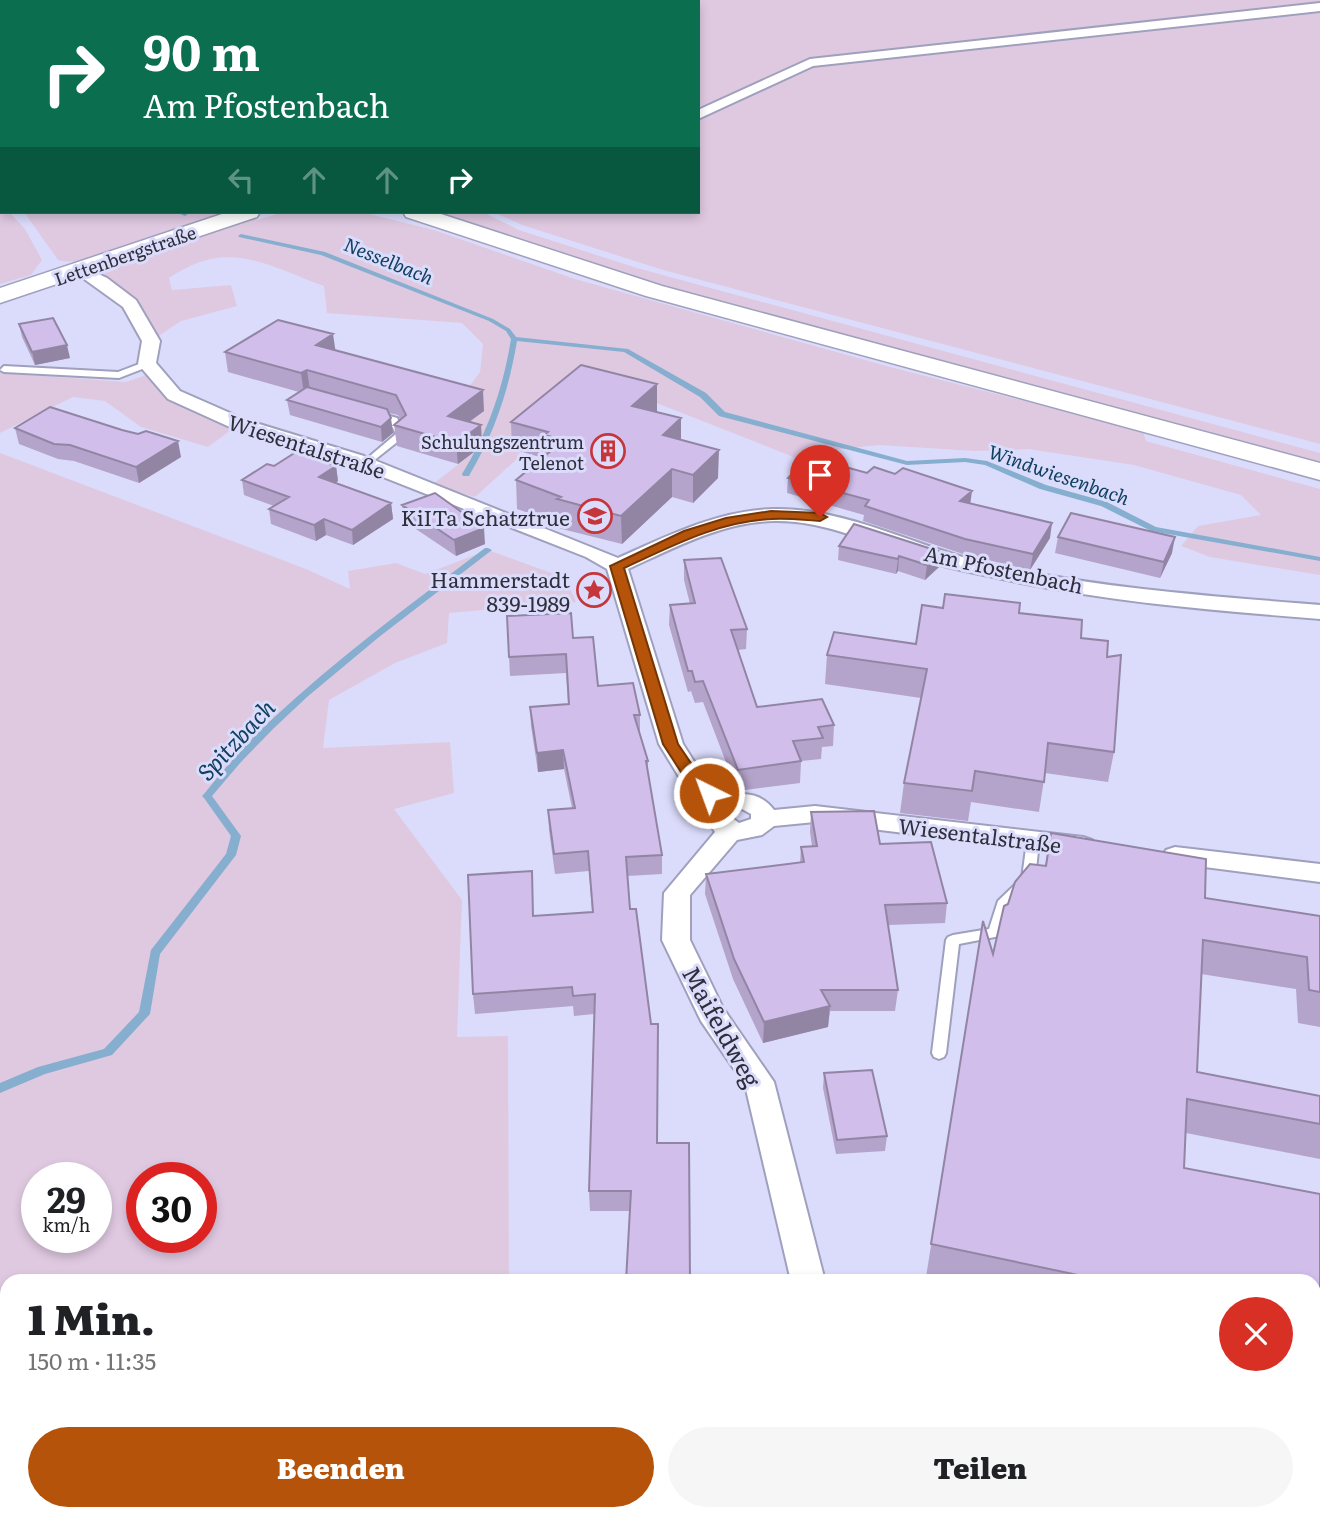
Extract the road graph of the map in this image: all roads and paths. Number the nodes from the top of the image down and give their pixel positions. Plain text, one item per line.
1 (1320, 8) edge
2 (700, 115) edge
3 (243, 214) edge
4 (420, 214) edge
5 (81, 271) junction
6 (0, 296) edge
7 (147, 364) junction
8 (4, 369) dead end
9 (358, 410) edge
10 (367, 463) junction
11 (1320, 472) edge
12 (617, 566) junction
13 (1320, 612) edge
14 (728, 818) junction
15 (1033, 841) junction
16 (1110, 849) edge
17 (1150, 853) edge
18 (1320, 873) edge
19 (939, 1053) dead end
20 (806, 1274) edge

1 - 2 street
3 - 5 main road, Lettenbergstraße
4 - 11 main road
5 - 6 main road, Lettenbergstraße
5 - 7 street
7 - 8 lane
7 - 10 street, Wiesentalstraße
9 - 10 lane
10 - 12 street, Wiesentalstraße
12 - 13 street, Am Pfostenbach
12 - 14 street
14 - 15 street, Wiesentalstraße
14 - 20 street, Maifeldweg
15 - 16 street, Wiesentalstraße
15 - 19 lane
17 - 18 street

